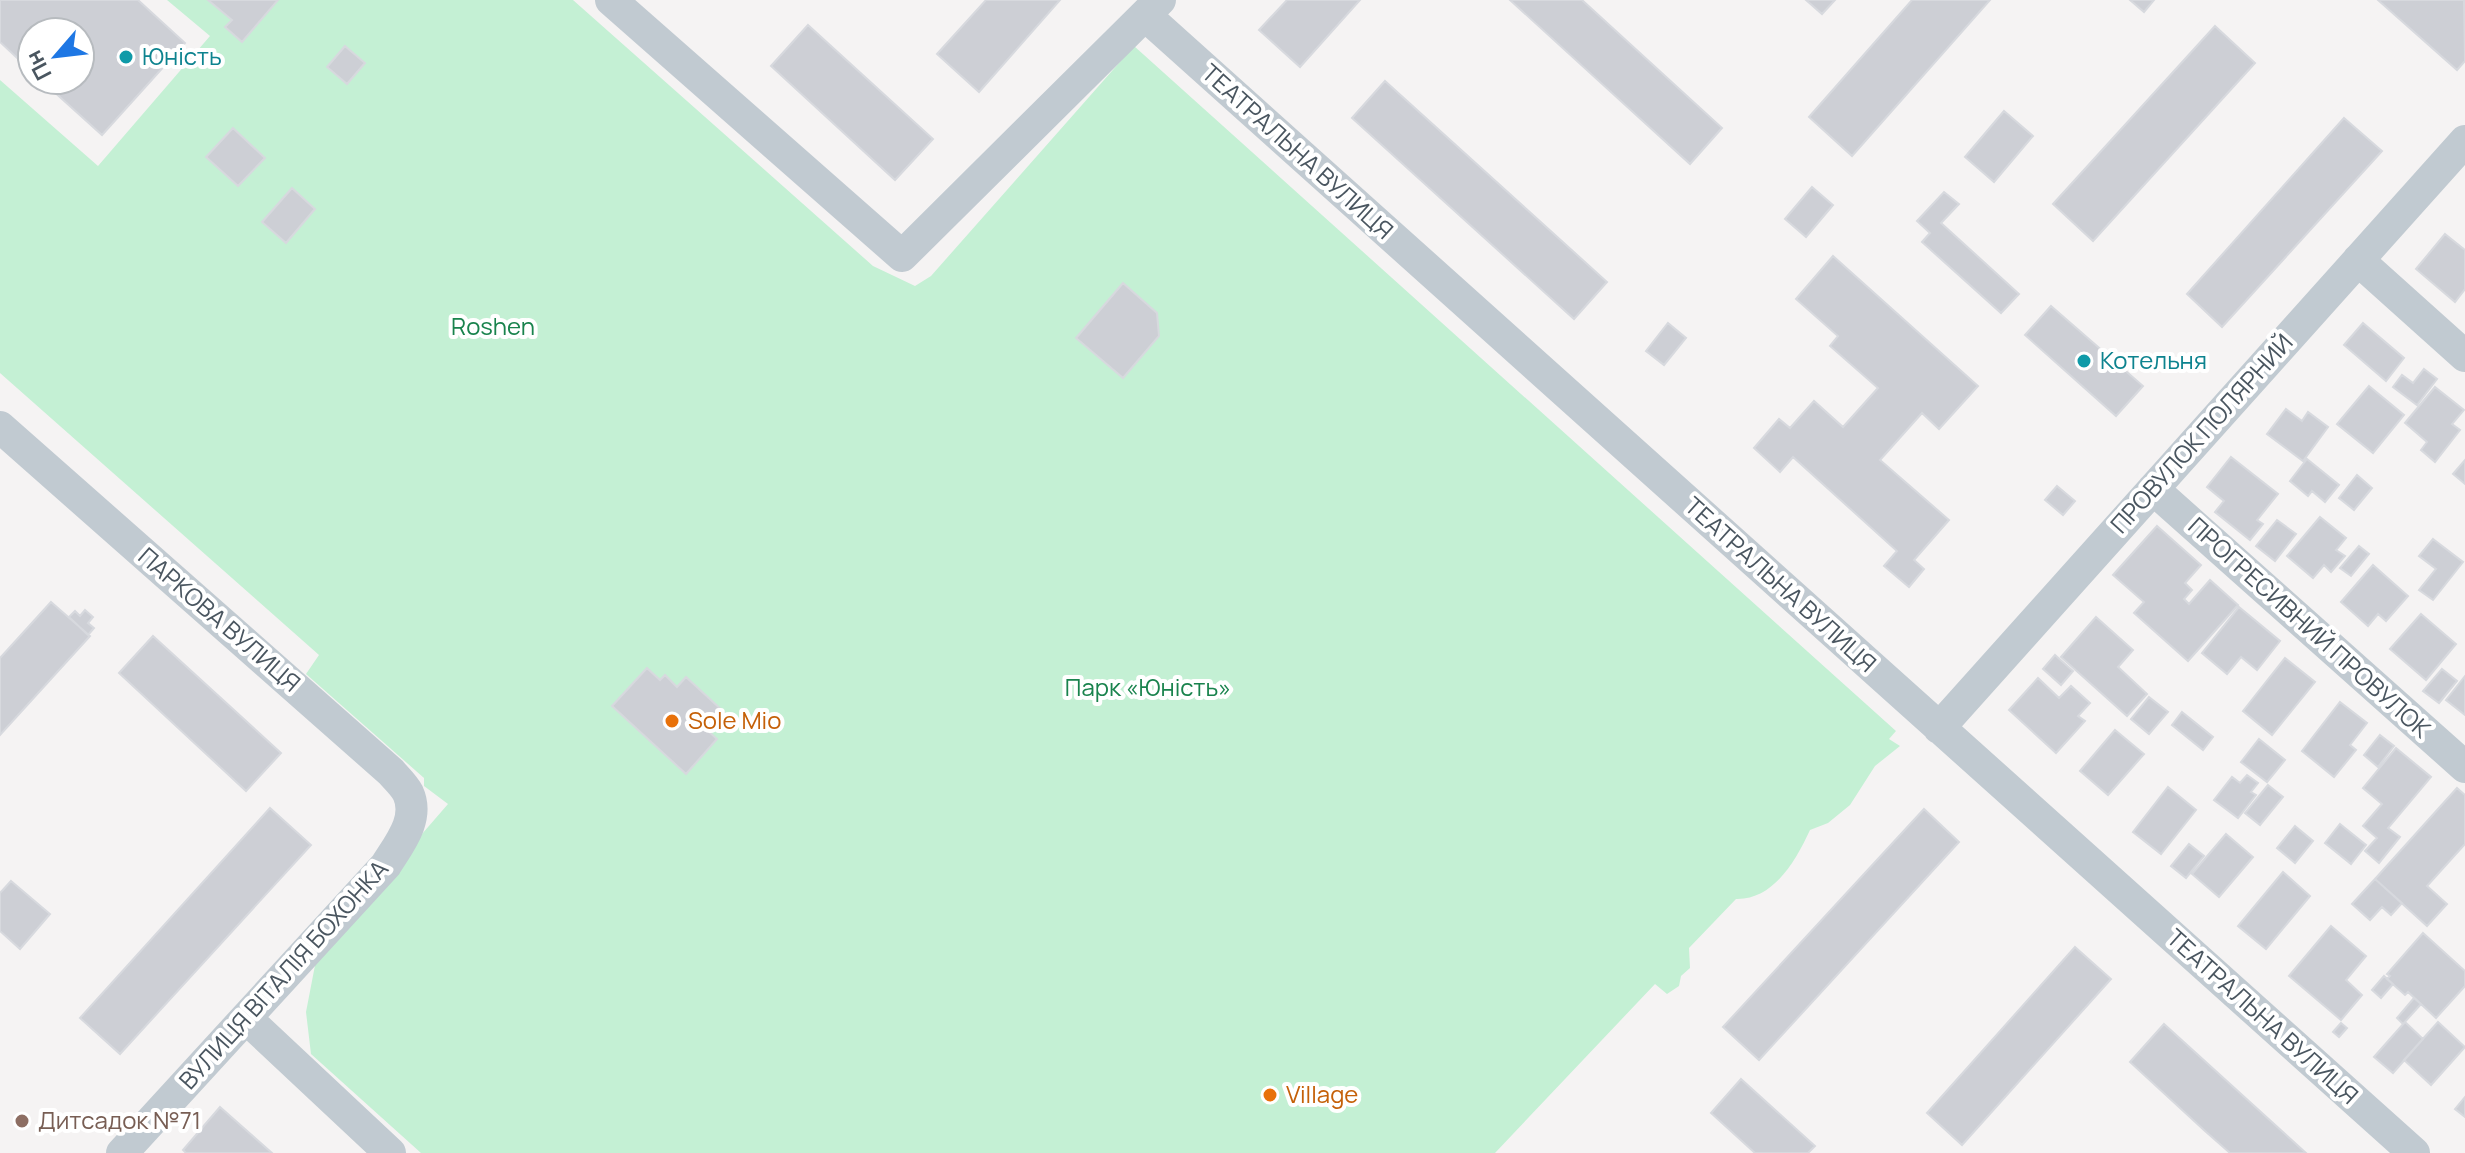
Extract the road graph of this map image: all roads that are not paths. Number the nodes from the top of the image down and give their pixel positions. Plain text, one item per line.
1 (611, 0) edge
2 (1153, 8) edge
3 (2465, 141) edge
4 (2358, 260) junction
5 (2465, 356) edge
6 (0, 427) edge
7 (2153, 489) junction
8 (1939, 728) junction
9 (2465, 767) edge
10 (408, 829) joint
11 (247, 1019) junction
12 (122, 1153) edge
13 (390, 1153) edge
14 (2414, 1153) edge

1 - 2 street
2 - 8 street, ТЕАТРАЛЬНА ВУЛИЦЯ
3 - 4 street, ПРОВУЛОК ПОЛЯРНИЙ
4 - 5 street
4 - 7 street, ПРОВУЛОК ПОЛЯРНИЙ
6 - 10 street, ПАРКОВА ВУЛИЦЯ
7 - 8 street, ПРОВУЛОК ПОЛЯРНИЙ
7 - 9 street, ПРОГРЕСИВНИЙ ПРОВУЛОК
8 - 14 street, ТЕАТРАЛЬНА ВУЛИЦЯ
10 - 11 street, ВУЛИЦЯ ВІТАЛІЯ БОХОНКА
11 - 12 street, ВУЛИЦЯ ВІТАЛІЯ БОХОНКА
11 - 13 street

